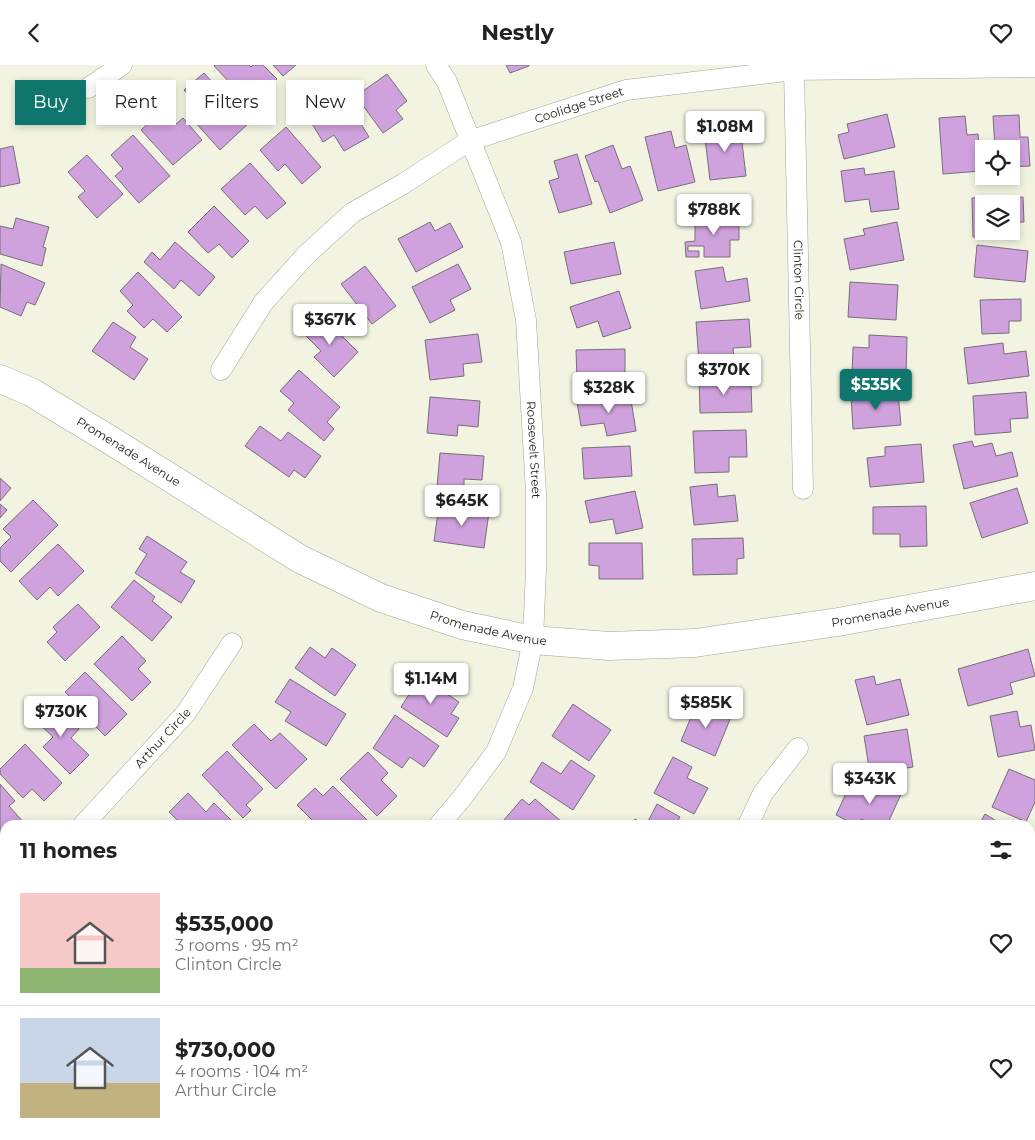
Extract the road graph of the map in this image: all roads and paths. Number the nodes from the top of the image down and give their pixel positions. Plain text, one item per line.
1 (122, 65) edge
2 (436, 65) edge
3 (1035, 67) edge
4 (794, 70) junction
5 (88, 88) dead end
6 (469, 141) junction
7 (221, 370) dead end
8 (0, 379) edge
9 (803, 489) dead end
10 (1035, 586) edge
11 (533, 640) junction
12 (232, 643) dead end
13 (798, 747) dead end
14 (88, 820) edge
15 (443, 820) edge
16 (750, 820) edge

1 - 5 street
2 - 6 street, Roosevelt Street
3 - 4 street, Coolidge Street
4 - 6 street, Coolidge Street
4 - 9 street, Clinton Circle
6 - 7 street, Coolidge Street
6 - 11 street, Roosevelt Street
8 - 11 main road, Promenade Avenue
10 - 11 main road, Promenade Avenue
11 - 15 street, Roosevelt Street
12 - 14 street, Arthur Circle
13 - 16 street

